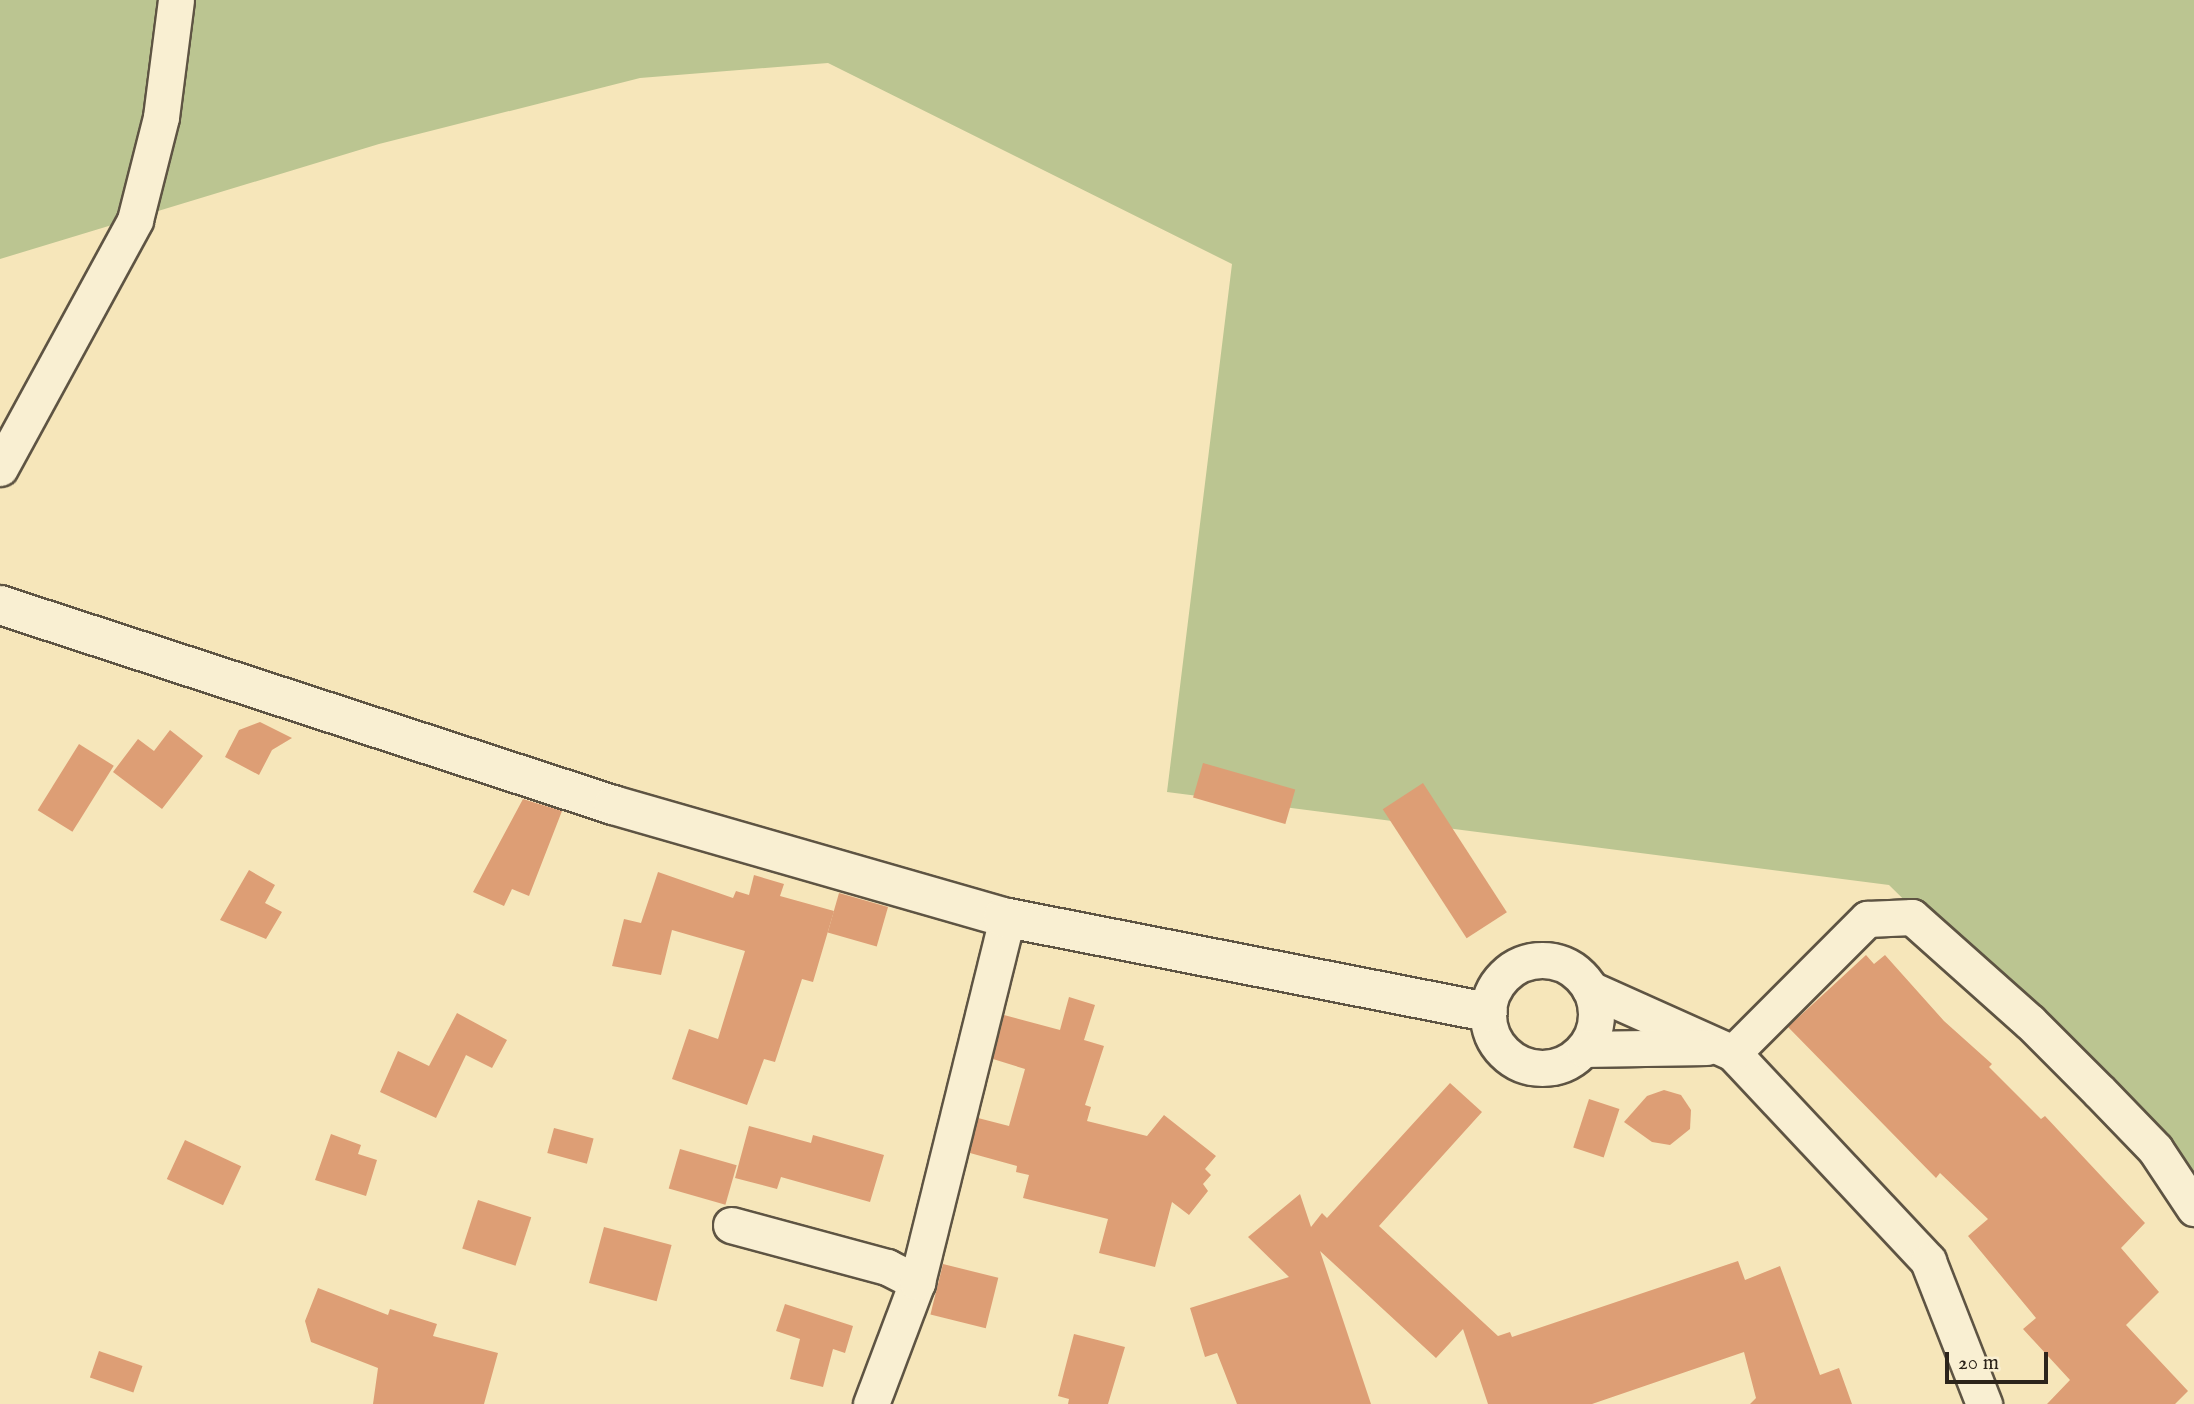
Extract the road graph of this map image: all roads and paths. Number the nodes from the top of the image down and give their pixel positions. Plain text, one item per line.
1 (176, 0) edge
2 (0, 468) edge
3 (0, 605) edge
4 (1007, 918) junction
5 (1590, 989) junction
6 (1488, 1012) junction
7 (1584, 1049) junction
8 (1723, 1050) junction
9 (2194, 1208) edge
10 (731, 1225) dead end
11 (917, 1282) junction
12 (871, 1404) edge
13 (1984, 1404) edge

1 - 2 street
3 - 4 street
4 - 6 street
4 - 11 street
5 - 6 street
5 - 7 street
5 - 8 street
6 - 7 street
7 - 8 street
8 - 9 street
8 - 13 street
10 - 11 street
11 - 12 street

